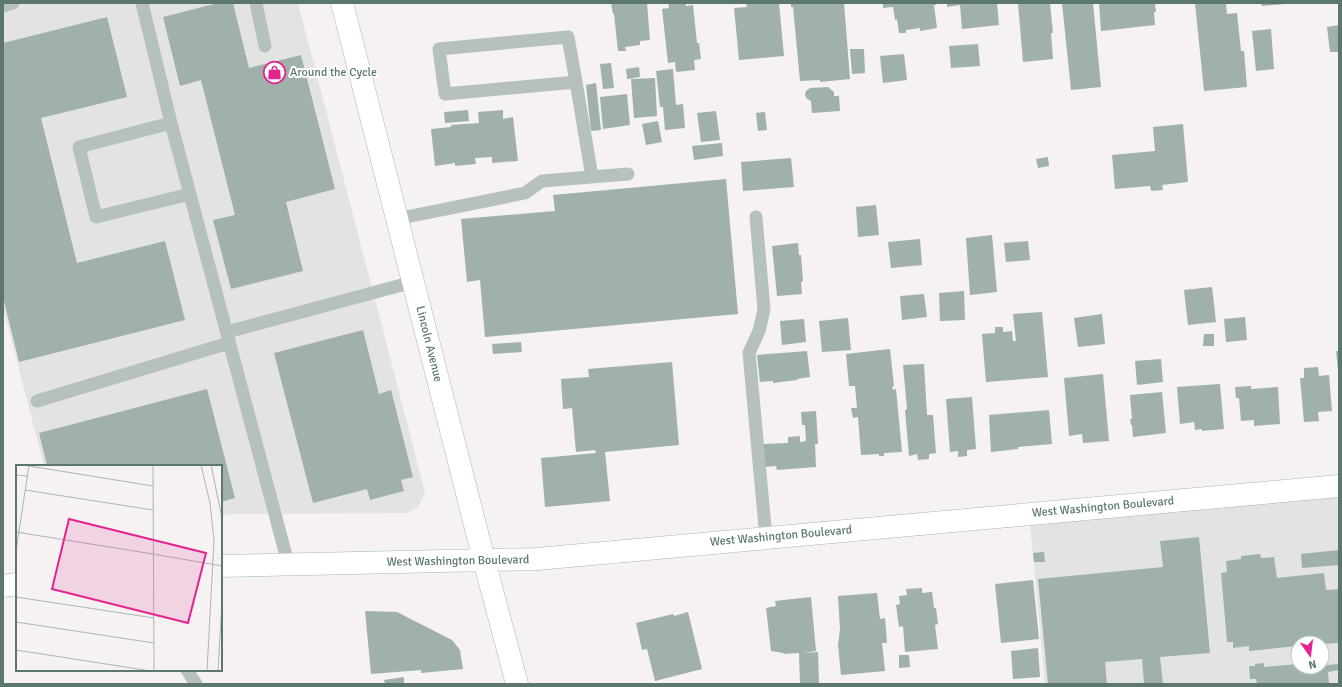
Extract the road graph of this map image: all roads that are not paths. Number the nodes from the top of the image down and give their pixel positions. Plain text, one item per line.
1 (13, 3) edge
2 (142, 3) edge
3 (256, 3) edge
4 (342, 3) edge
5 (3, 6) edge
6 (265, 46) dead end
7 (576, 82) junction
8 (171, 123) junction
9 (628, 174) dead end
10 (592, 177) junction
11 (190, 194) junction
12 (756, 217) dead end
13 (396, 219) junction
14 (413, 282) junction
15 (228, 338) junction
16 (37, 401) dead end
17 (1339, 486) edge
18 (766, 538) junction
19 (484, 560) junction
20 (288, 563) junction
21 (222, 566) edge
22 (16, 584) edge
23 (3, 586) edge
24 (188, 671) edge
25 (196, 684) edge
26 (517, 684) edge

1 - 5 lane
2 - 8 lane
3 - 6 lane
4 - 13 main road, Lincoln Avenue
7 - 7 lane
7 - 10 lane
8 - 11 lane
8 - 11 lane
9 - 10 lane
10 - 13 lane
11 - 15 lane
12 - 18 lane
13 - 14 main road, Lincoln Avenue
14 - 15 lane
14 - 19 main road, Lincoln Avenue
15 - 16 lane
15 - 20 lane
17 - 18 main road, West Washington Boulevard
18 - 19 main road, West Washington Boulevard
19 - 20 main road, West Washington Boulevard
19 - 26 main road, Lincoln Avenue
20 - 21 main road, West Washington Boulevard
22 - 23 main road
24 - 25 lane

